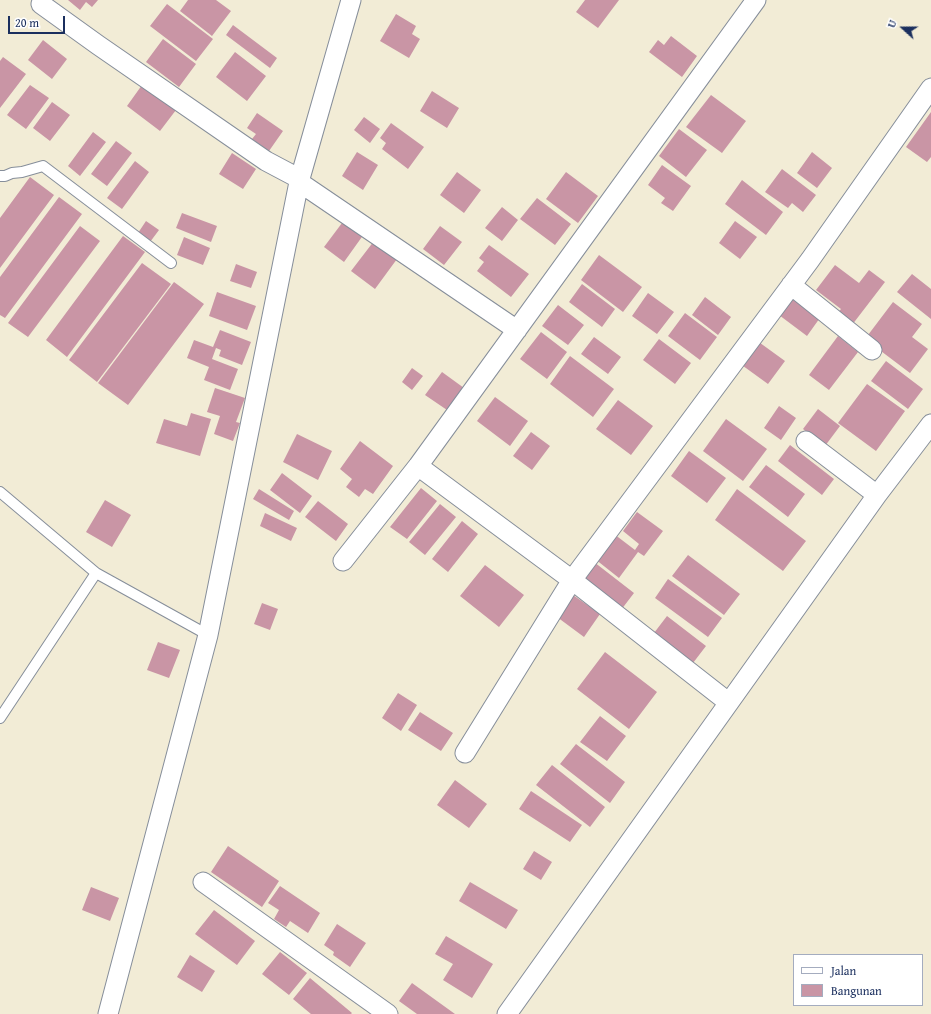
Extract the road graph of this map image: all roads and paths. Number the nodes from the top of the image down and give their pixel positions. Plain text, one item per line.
1 (352, 0) edge
2 (756, 0) edge
3 (40, 1) edge
4 (931, 88) edge
5 (0, 176) edge
6 (300, 180) junction
7 (170, 263) dead end
8 (791, 285) junction
9 (517, 330) junction
10 (872, 350) dead end
11 (931, 424) edge
12 (806, 441) dead end
13 (418, 466) junction
14 (0, 492) edge
15 (877, 495) junction
16 (342, 560) dead end
17 (96, 573) junction
18 (572, 580) junction
19 (208, 635) junction
20 (728, 702) junction
21 (0, 718) edge
22 (465, 753) dead end
23 (203, 882) dead end
24 (108, 1014) edge
25 (388, 1014) edge
26 (507, 1014) edge

1 - 6 street
2 - 9 street
3 - 6 street
4 - 8 street
5 - 7 lane
6 - 9 street
6 - 19 street
8 - 10 street
8 - 18 street
9 - 13 street
11 - 15 street
12 - 15 street
13 - 16 street
13 - 18 street
14 - 17 lane
15 - 20 street
17 - 19 lane
17 - 21 lane
18 - 20 street
18 - 22 street
19 - 24 street
20 - 26 street
23 - 25 street

